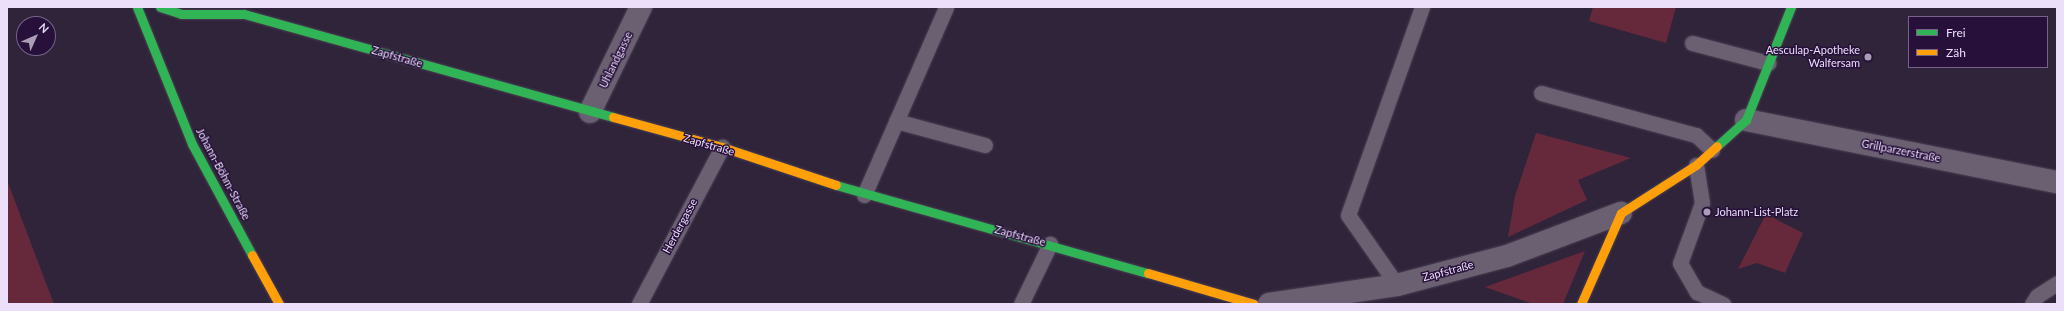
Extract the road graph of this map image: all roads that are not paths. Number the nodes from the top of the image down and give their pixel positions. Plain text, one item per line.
1 (137, 7) edge
2 (160, 7) edge
3 (641, 7) edge
4 (946, 7) edge
5 (1422, 7) edge
6 (1791, 7) edge
7 (1692, 43) dead end
8 (1768, 63) junction
9 (1542, 93) dead end
10 (590, 112) junction
11 (1746, 120) junction
12 (896, 121) junction
13 (985, 145) dead end
14 (722, 147) junction
15 (1712, 150) junction
16 (1696, 165) junction
17 (2057, 182) edge
18 (864, 195) junction
19 (1621, 213) junction
20 (1050, 244) junction
21 (2057, 283) edge
22 (1397, 285) junction
23 (1227, 300) edge
24 (279, 304) edge
25 (639, 304) edge
26 (1021, 304) edge
27 (1254, 304) edge
28 (1269, 304) edge
29 (1581, 304) edge
30 (1723, 304) edge
31 (2032, 304) edge

1 - 24 street, Johann-Böhm-Straße
2 - 10 street, Zapfstraße
3 - 10 street, Uhlandgasse
4 - 12 lane
5 - 22 lane
6 - 8 street
7 - 8 lane
8 - 11 street
9 - 15 lane
10 - 14 street, Zapfstraße
11 - 15 street
11 - 17 street, Grillparzerstraße
12 - 13 lane
12 - 18 lane
14 - 18 street, Zapfstraße
14 - 25 lane, Herdergasse
15 - 16 street
16 - 19 street
16 - 30 lane
18 - 20 street, Zapfstraße
19 - 22 street, Zapfstraße
19 - 29 street
20 - 23 street, Zapfstraße
20 - 26 lane
21 - 31 lane
22 - 28 street, Zapfstraße
23 - 27 street, Zapfstraße

